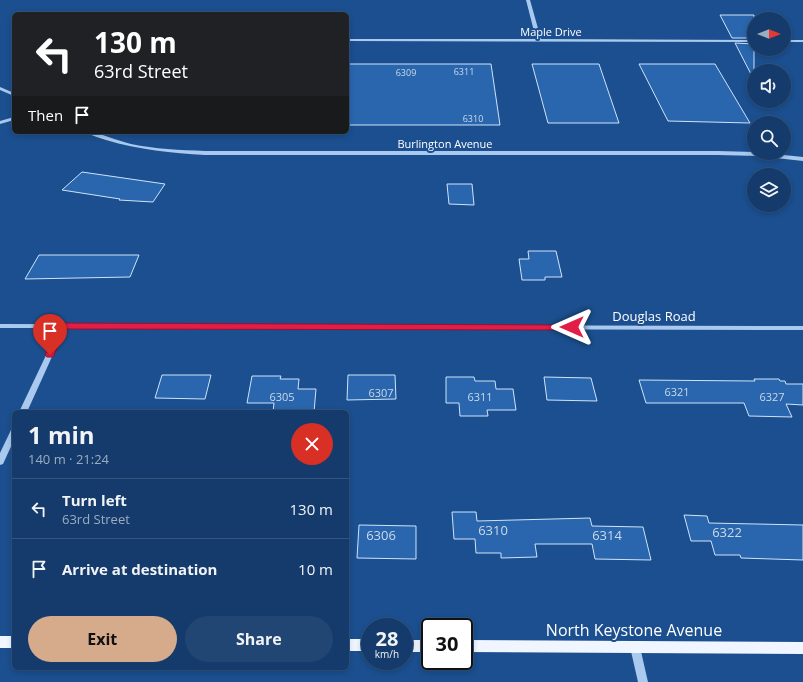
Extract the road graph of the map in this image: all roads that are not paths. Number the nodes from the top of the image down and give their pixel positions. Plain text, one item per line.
1 (528, 0) edge
2 (349, 40) edge
3 (539, 41) junction
4 (747, 41) edge
5 (791, 41) edge
6 (803, 41) edge
7 (0, 88) edge
8 (12, 94) edge
9 (12, 119) edge
10 (0, 124) edge
11 (96, 134) edge
12 (803, 159) edge
13 (0, 326) edge
14 (63, 326) junction
15 (803, 328) edge
16 (24, 410) edge
17 (12, 436) edge
18 (0, 462) edge
19 (0, 642) edge
20 (12, 642) edge
21 (349, 645) edge
22 (361, 645) edge
23 (473, 646) edge
24 (635, 647) junction
25 (803, 648) edge
26 (643, 682) edge

1 - 3 street
2 - 3 street, Maple Drive
3 - 4 street, Maple Drive
5 - 6 street
7 - 8 street
9 - 10 street
11 - 12 street, Burlington Avenue
13 - 14 street, Douglas Road
14 - 15 street, Douglas Road
14 - 16 street
17 - 18 street
19 - 20 main road
21 - 22 main road
23 - 24 main road, North Keystone Avenue
24 - 25 main road, North Keystone Avenue
24 - 26 street

